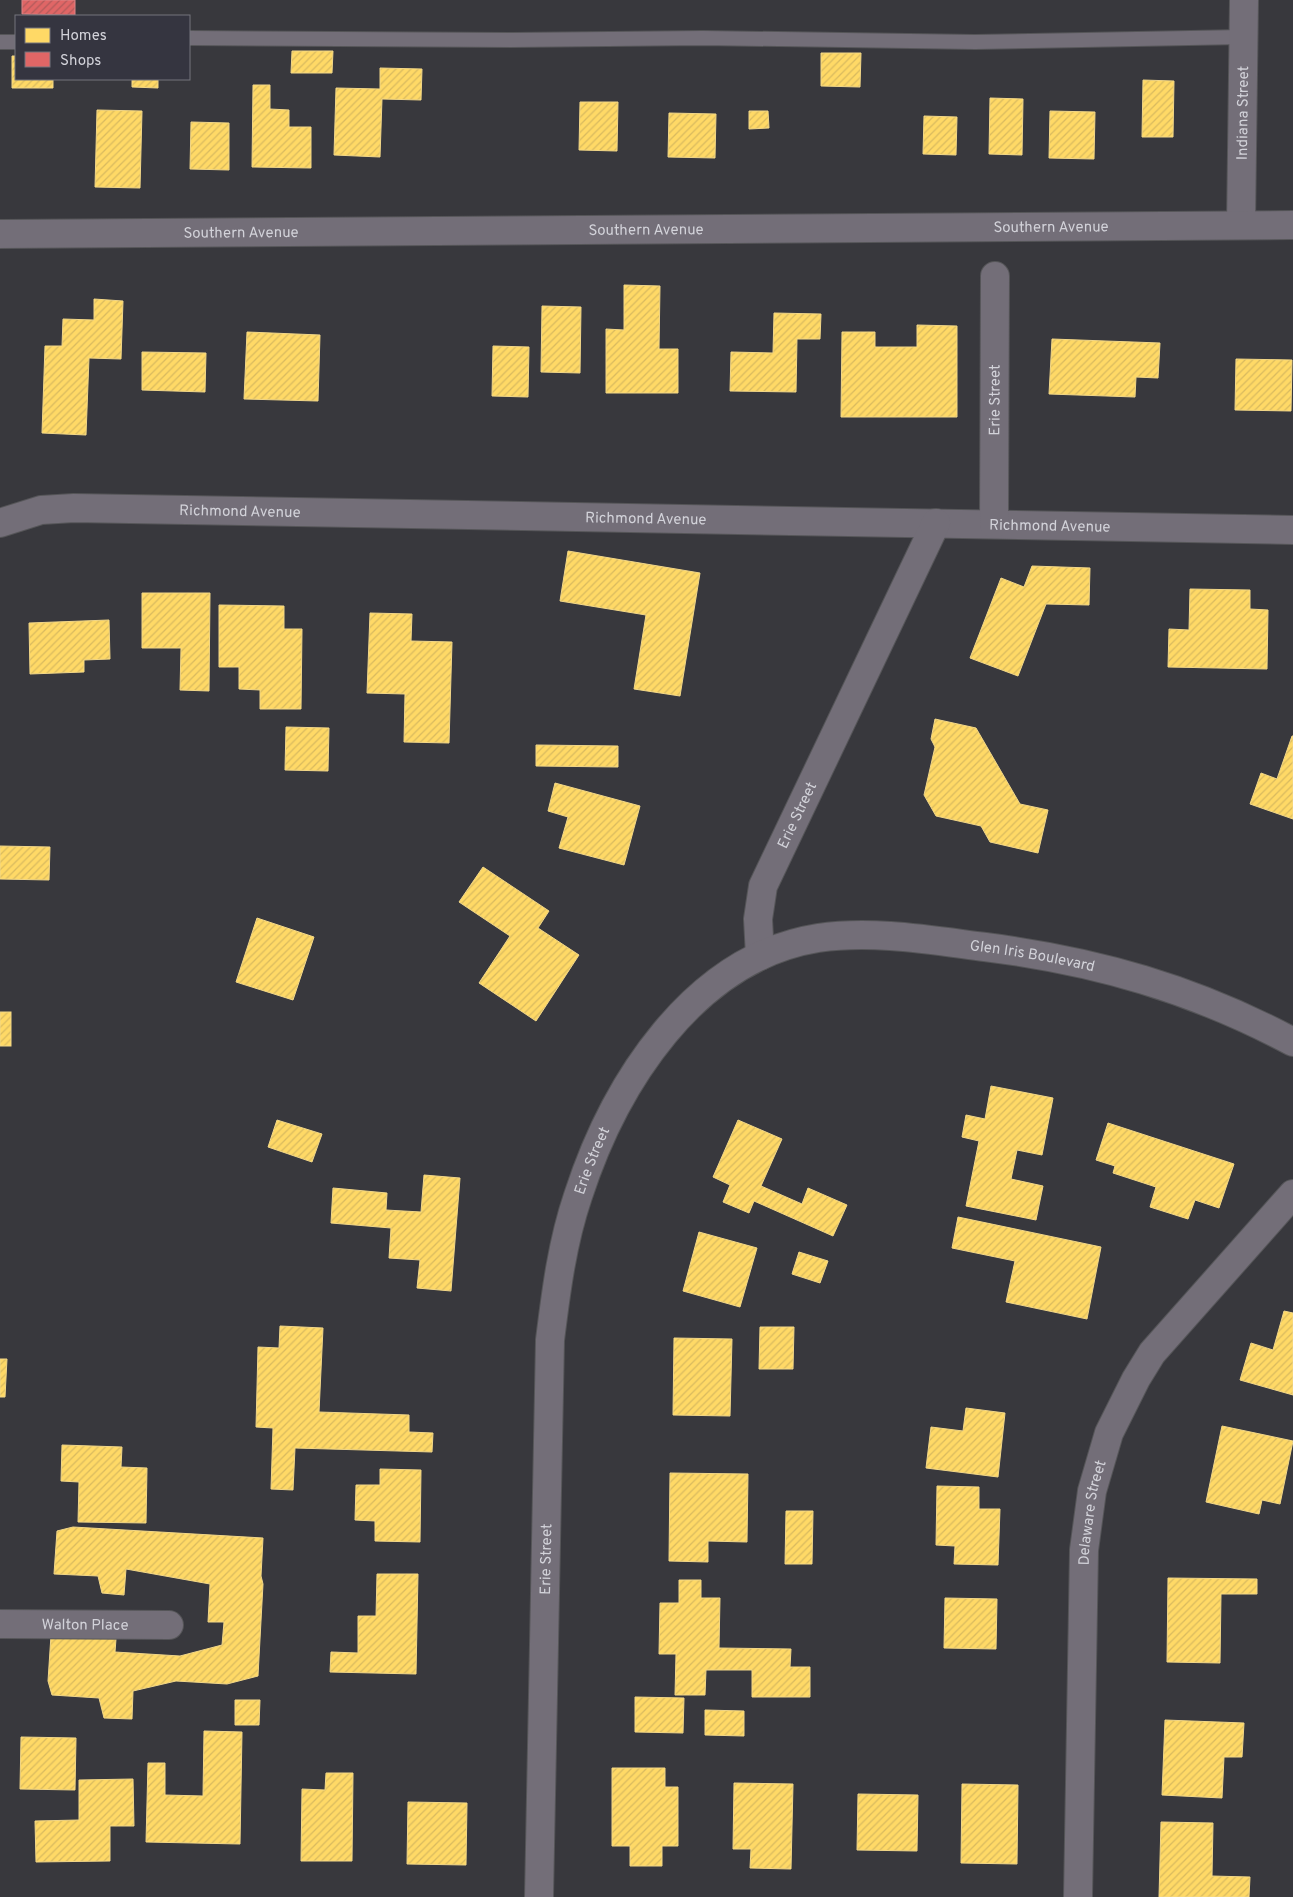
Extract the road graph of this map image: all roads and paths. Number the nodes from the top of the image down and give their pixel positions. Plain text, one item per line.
1 (1244, 0) edge
2 (1244, 37) junction
3 (190, 38) edge
4 (0, 42) edge
5 (15, 42) edge
6 (1241, 225) junction
7 (1293, 225) edge
8 (0, 234) edge
9 (995, 276) dead end
10 (0, 523) edge
11 (936, 523) junction
12 (994, 524) junction
13 (1293, 530) edge
14 (760, 956) junction
15 (1293, 1042) edge
16 (1293, 1194) edge
17 (0, 1624) edge
18 (169, 1625) dead end
19 (539, 1897) edge
20 (1078, 1897) edge

1 - 2 street, Indiana Street
2 - 3 lane
2 - 6 street, Indiana Street
4 - 5 lane
6 - 7 street, Southern Avenue
6 - 8 street, Southern Avenue
9 - 12 street, Erie Street
10 - 11 street, Richmond Avenue
11 - 12 street, Richmond Avenue
11 - 14 street, Erie Street
12 - 13 street, Richmond Avenue
14 - 15 street, Glen Iris Boulevard
14 - 19 street, Erie Street
16 - 20 street, Delaware Street
17 - 18 street, Walton Place

